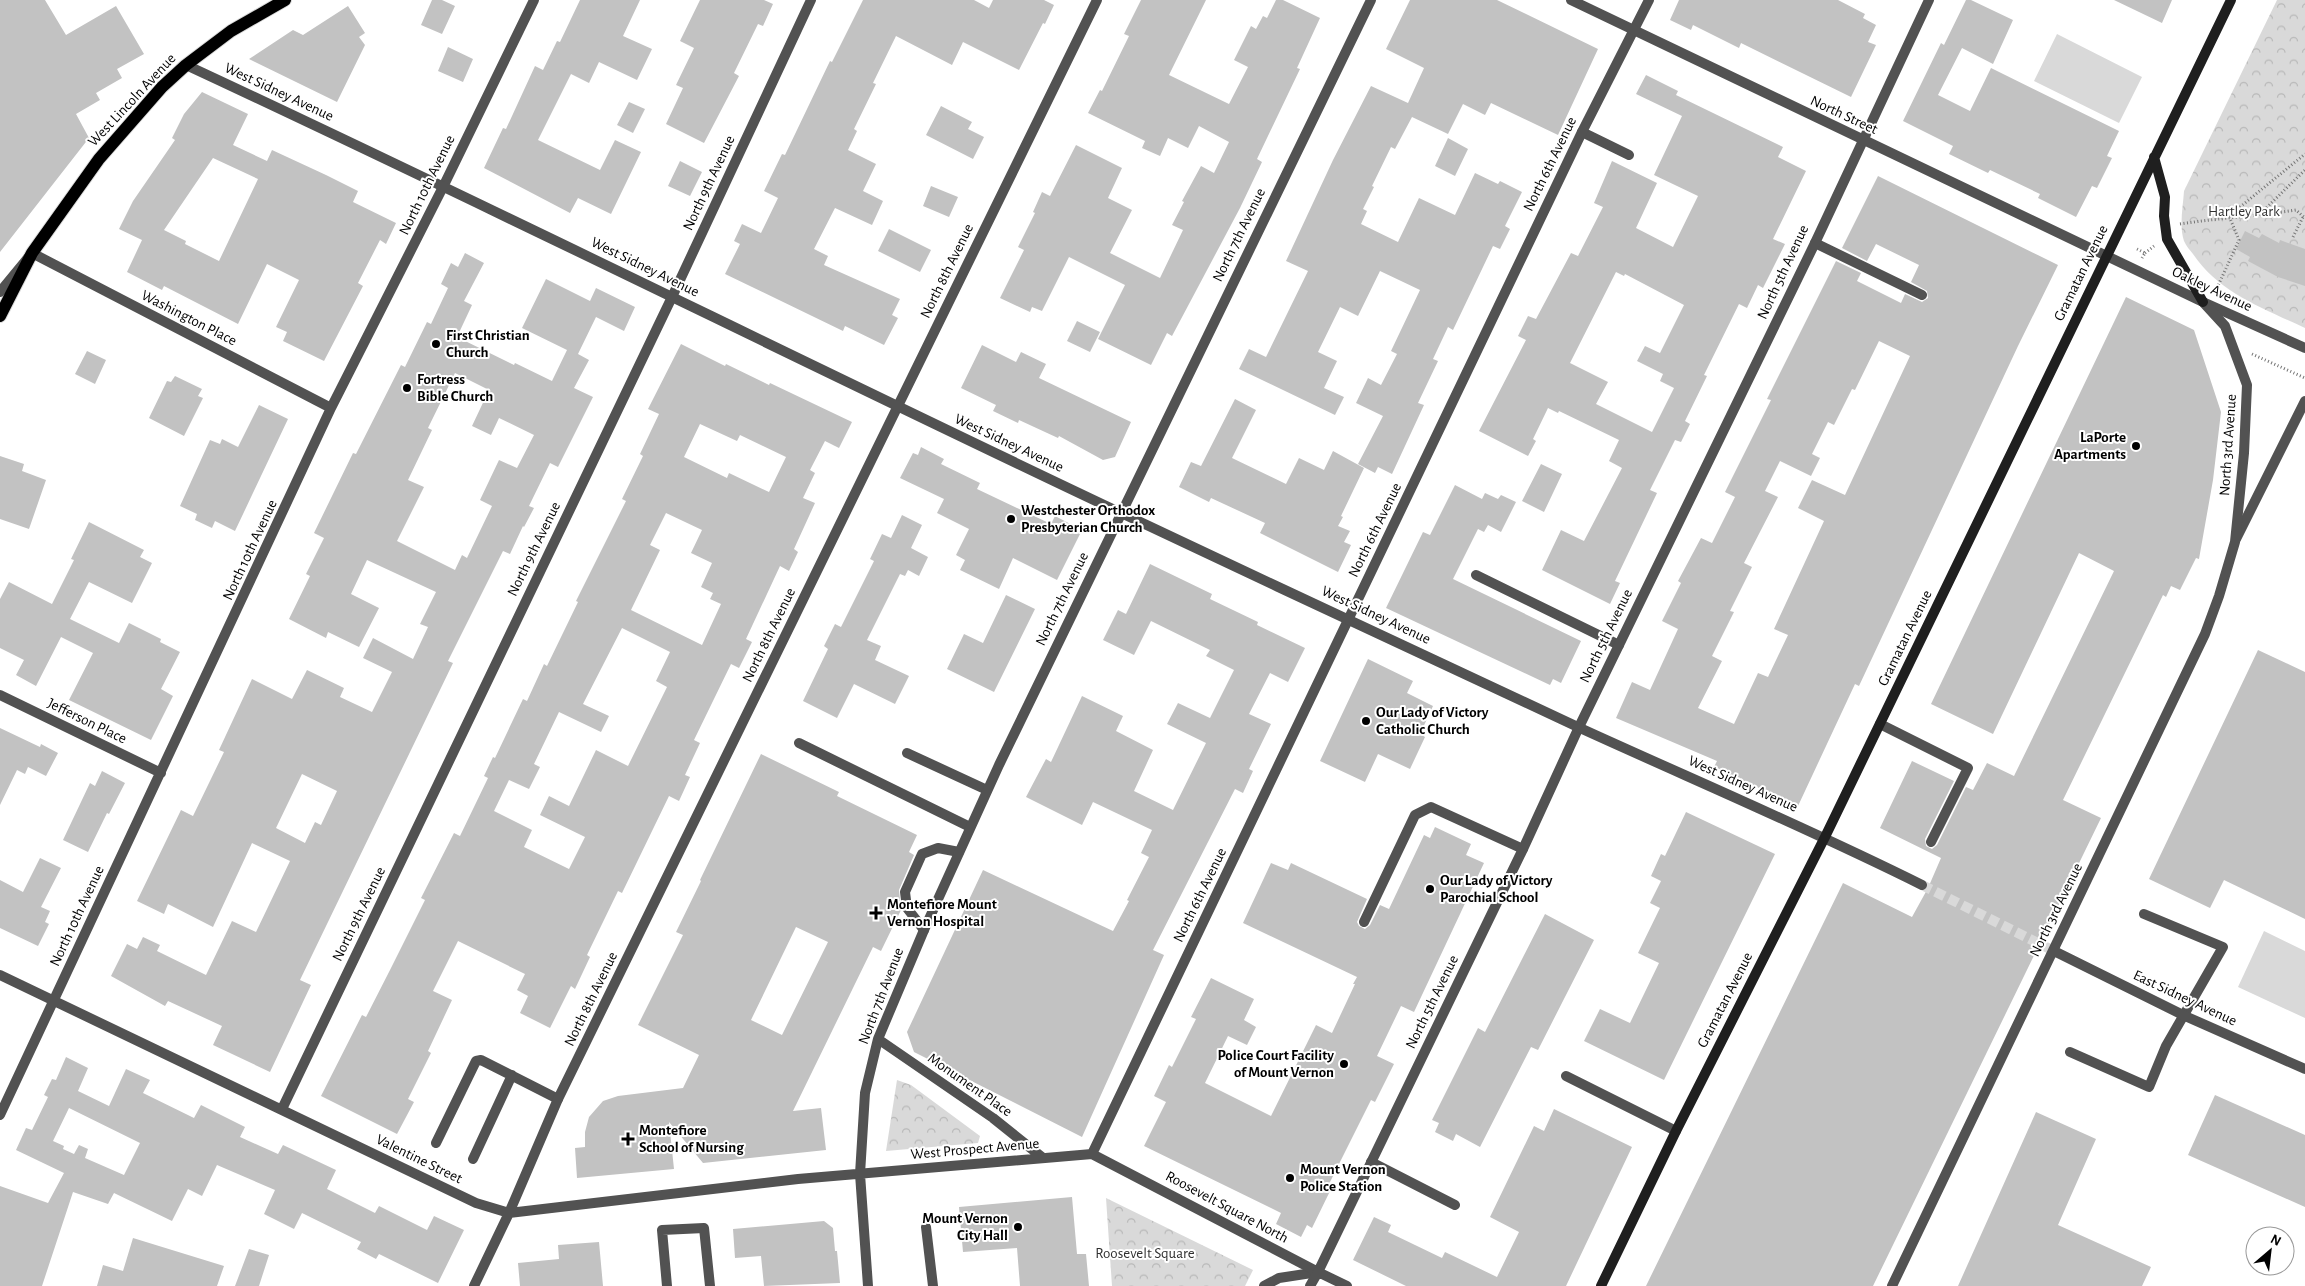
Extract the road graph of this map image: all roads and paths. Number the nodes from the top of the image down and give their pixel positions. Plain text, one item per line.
1 (285, 0) edge
2 (534, 0) edge
3 (811, 0) edge
4 (1097, 0) edge
5 (1371, 0) edge
6 (1571, 0) edge
7 (1649, 0) edge
8 (1929, 0) edge
9 (2231, 0) edge
10 (1634, 31) junction
11 (186, 65) junction
12 (1582, 132) junction
13 (1863, 140) junction
14 (2305, 154) edge
15 (1629, 155) dead end
16 (2154, 157) junction
17 (2305, 170) edge
18 (444, 185) junction
19 (2259, 215) junction
20 (2229, 216) junction
21 (2304, 217) edge
22 (2177, 224) dead end
23 (2293, 237) dead end
24 (1814, 244) junction
25 (2155, 245) dead end
26 (2137, 249) dead end
27 (32, 253) junction
28 (2145, 253) junction
29 (2105, 257) junction
30 (2142, 258) dead end
31 (2218, 288) dead end
32 (0, 292) edge
33 (1922, 295) dead end
34 (672, 298) junction
35 (2203, 302) junction
36 (0, 316) edge
37 (2305, 348) edge
38 (2249, 354) dead end
39 (2305, 378) edge
40 (2305, 402) edge
41 (897, 406) junction
42 (331, 408) junction
43 (1120, 512) junction
44 (2235, 542) junction
45 (1476, 575) dead end
46 (1349, 619) junction
47 (1619, 645) junction
48 (0, 695) edge
49 (1880, 724) junction
50 (1579, 727) junction
51 (799, 743) dead end
52 (907, 753) dead end
53 (161, 773) junction
54 (987, 790) junction
55 (970, 827) junction
56 (1825, 837) junction
57 (1931, 842) dead end
58 (1523, 849) junction
59 (959, 852) junction
60 (1922, 885) tunnel mouth
61 (2144, 914) dead end
62 (1364, 922) dead end
63 (924, 930) junction
64 (2054, 951) junction
65 (0, 975) edge
66 (54, 1000) junction
67 (2185, 1016) junction
68 (878, 1039) junction
69 (2070, 1052) dead end
70 (2305, 1069) edge
71 (512, 1076) junction
72 (1566, 1076) dead end
73 (558, 1099) junction
74 (282, 1109) junction
75 (0, 1115) edge
76 (1676, 1131) junction
77 (436, 1143) dead end
78 (1092, 1154) junction
79 (1043, 1158) junction
80 (473, 1159) dead end
81 (1371, 1162) junction
82 (860, 1174) junction
83 (1455, 1204) dead end
84 (509, 1213) junction
85 (926, 1227) dead end
86 (1318, 1272) junction
87 (474, 1286) edge
88 (667, 1286) edge
89 (710, 1286) edge
90 (868, 1286) edge
91 (933, 1286) edge
92 (1264, 1286) edge
93 (1310, 1286) edge
94 (1347, 1286) edge
95 (1601, 1286) edge
96 (1892, 1286) edge

1 - 11 main road, West Lincoln Avenue
2 - 18 street, North 10th Avenue
3 - 34 street, North 9th Avenue
4 - 41 street, North 8th Avenue
5 - 43 street, North 7th Avenue
6 - 10 street, North Street
7 - 10 street, North 6th Avenue
8 - 13 street, North 5th Avenue
9 - 16 main road, Gramatan Avenue
10 - 12 street, North 6th Avenue
10 - 13 street, North Street
11 - 18 street, West Sidney Avenue
11 - 27 main road, West Lincoln Avenue
12 - 15 street
12 - 46 street, North 6th Avenue
13 - 24 street, North 5th Avenue
13 - 29 street, North Street
14 - 20 path
16 - 29 main road, Gramatan Avenue
16 - 35 main road
17 - 19 path
18 - 34 street, West Sidney Avenue
18 - 42 street, North 10th Avenue
19 - 20 path
19 - 21 path
20 - 22 path
20 - 31 path
21 - 23 path
24 - 33 street
24 - 47 street, North 5th Avenue
25 - 28 path
26 - 28 path
27 - 32 street, West Lincoln Avenue
27 - 36 main road, West Lincoln Avenue
27 - 42 street, Washington Place
28 - 30 path
29 - 35 street, Oakley Avenue
29 - 49 main road, Gramatan Avenue
34 - 41 street, West Sidney Avenue
34 - 74 street, North 9th Avenue
35 - 37 street, Oakley Avenue
35 - 44 street, North 3rd Avenue
38 - 39 path
40 - 44 street, North 3rd Avenue
41 - 43 street, West Sidney Avenue
41 - 73 street, North 8th Avenue
42 - 53 street, North 10th Avenue
43 - 46 street, West Sidney Avenue
43 - 54 street, North 7th Avenue
44 - 64 street, North 3rd Avenue
45 - 47 street
46 - 50 street, West Sidney Avenue
46 - 78 street, North 6th Avenue
47 - 50 street, North 5th Avenue
48 - 53 street, Jefferson Place
49 - 56 main road, Gramatan Avenue
49 - 57 street
50 - 56 street, West Sidney Avenue
50 - 58 street, North 5th Avenue
51 - 55 street
52 - 54 street
53 - 66 street, North 10th Avenue
54 - 55 street, North 7th Avenue
55 - 59 street, North 7th Avenue
56 - 60 street
56 - 76 main road, Gramatan Avenue
58 - 62 street
58 - 81 street, North 5th Avenue
59 - 63 street, North 7th Avenue
59 - 63 street
61 - 67 street
63 - 68 street, North 7th Avenue
64 - 67 street, East Sidney Avenue
64 - 96 street, North 3rd Avenue
65 - 66 street, Valentine Street
66 - 74 street, Valentine Street
66 - 75 street, North 10th Avenue
67 - 69 street
67 - 70 street, East Sidney Avenue
68 - 79 street, Monument Place
68 - 82 street, North 7th Avenue
71 - 73 street
71 - 77 street
71 - 80 street
72 - 76 street
73 - 84 street, North 8th Avenue
74 - 84 street, Valentine Street
76 - 95 main road, Gramatan Avenue
78 - 79 street, West Prospect Avenue
78 - 86 street, Roosevelt Square North
79 - 82 street, West Prospect Avenue
81 - 83 street
81 - 86 street, North 5th Avenue
82 - 84 street, Valentine Street
82 - 90 street, North 7th Avenue
84 - 87 street, North 8th Avenue
85 - 91 street
86 - 92 street
86 - 93 street, North 5th Avenue
86 - 94 street, Roosevelt Square North
88 - 89 street

